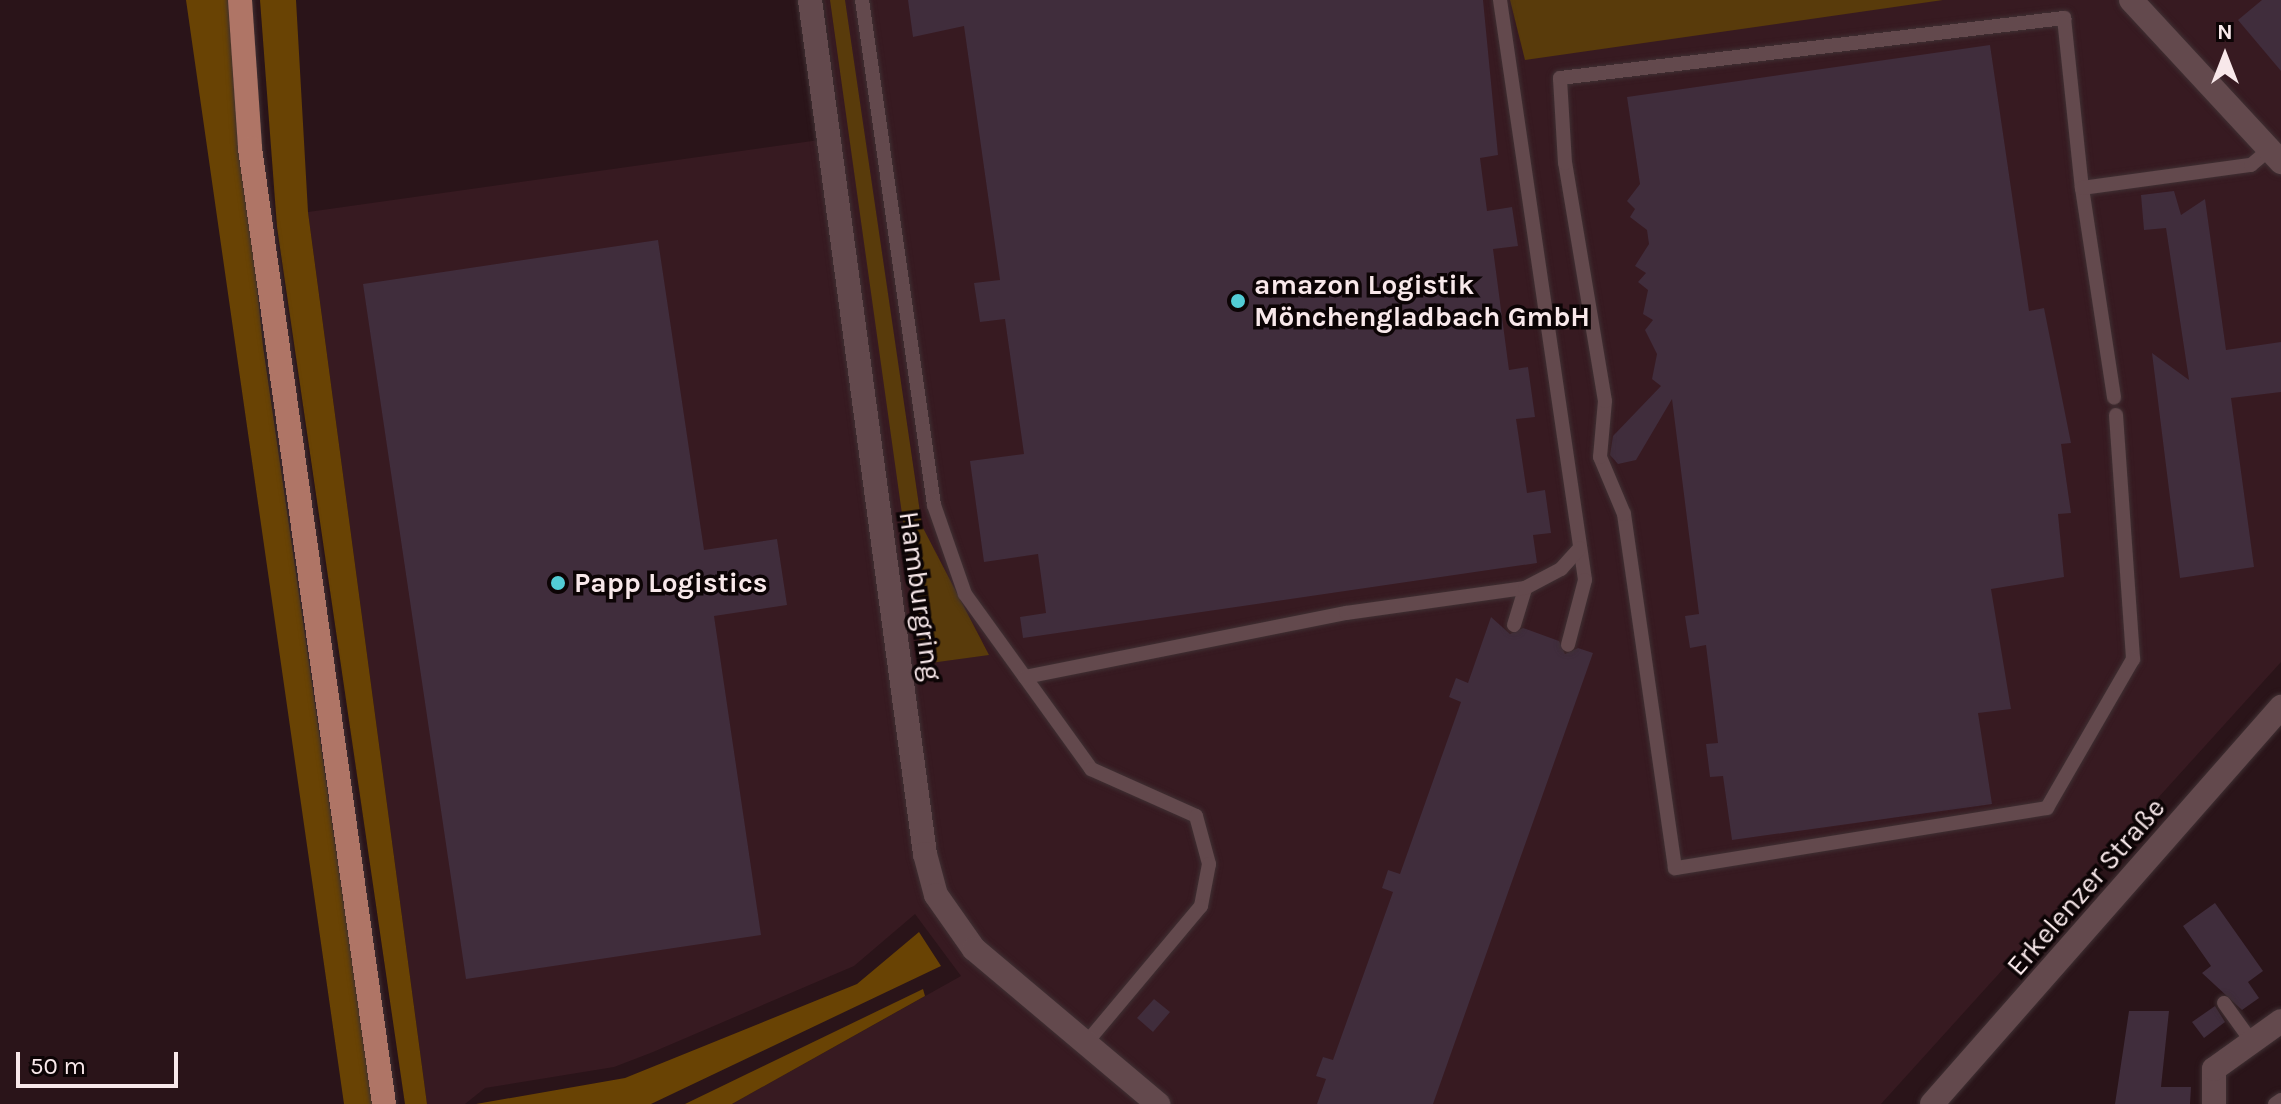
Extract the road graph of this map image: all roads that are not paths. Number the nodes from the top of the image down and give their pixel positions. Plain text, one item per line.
1 (240, 0) edge
2 (810, 0) edge
3 (862, 0) edge
4 (1500, 0) edge
5 (2131, 0) edge
6 (2275, 156) edge
7 (2082, 188) junction
8 (2114, 398) dead end
9 (2116, 415) dead end
10 (1580, 548) junction
11 (1525, 588) junction
12 (1514, 625) dead end
13 (1568, 645) dead end
14 (1025, 677) junction
15 (2281, 707) edge
16 (2224, 1003) dead end
17 (2281, 1021) edge
18 (2252, 1042) junction
19 (1085, 1044) junction
20 (2281, 1100) edge
21 (384, 1104) edge
22 (1158, 1104) edge
23 (1932, 1104) edge
24 (2214, 1104) edge
25 (2275, 1104) edge

1 - 21 main road
2 - 19 street, Hamburgring
3 - 14 lane
4 - 10 lane
5 - 6 street
6 - 7 lane
7 - 8 lane
7 - 9 lane
10 - 11 lane
10 - 13 lane
11 - 12 lane
11 - 14 lane
14 - 19 lane
15 - 23 street, Erkelenzer Straße
16 - 18 lane
17 - 18 street
18 - 24 street
19 - 22 street, Hamburgring
20 - 25 lane

